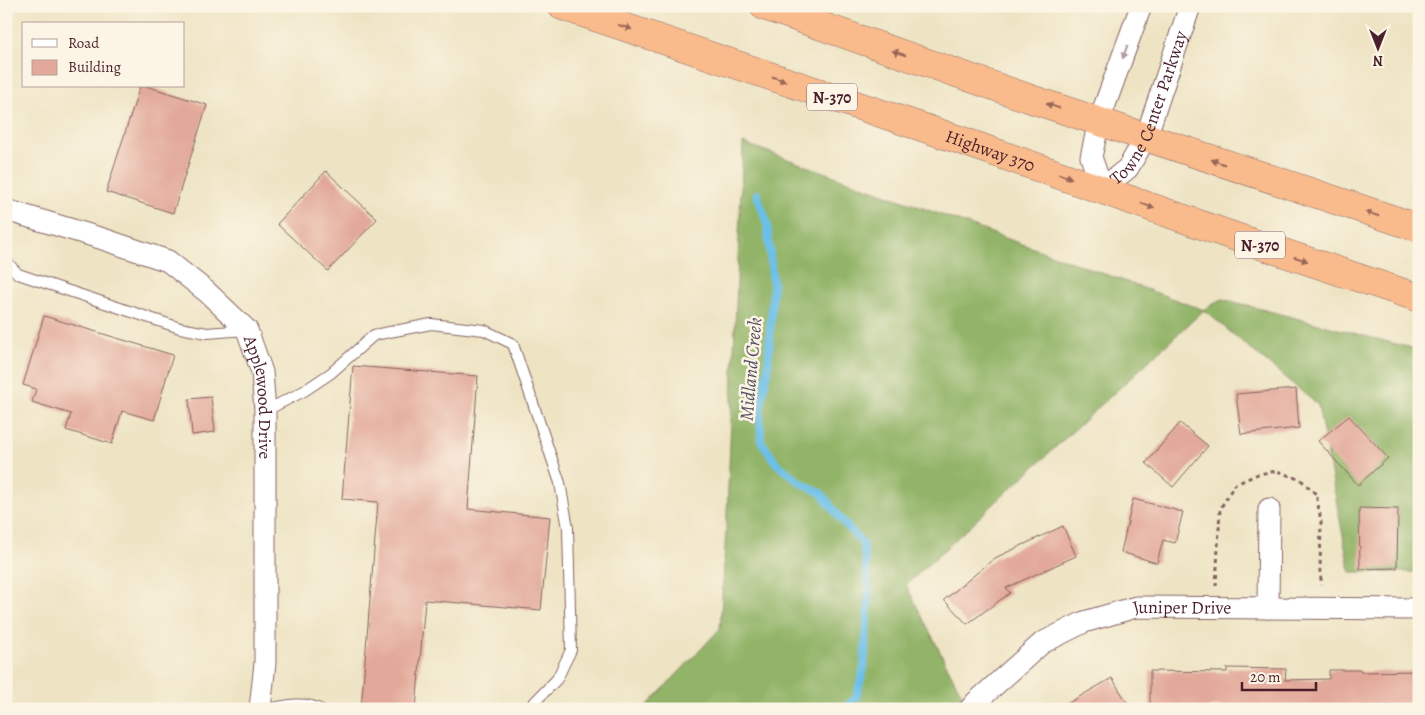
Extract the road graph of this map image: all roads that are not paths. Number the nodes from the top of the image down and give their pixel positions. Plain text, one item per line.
1 (562, 6) edge
2 (764, 6) edge
3 (1141, 6) edge
4 (1190, 6) edge
5 (1099, 122) junction
6 (1146, 137) junction
7 (1102, 189) junction
8 (6, 210) edge
9 (1419, 228) edge
10 (6, 261) edge
11 (1419, 298) edge
12 (247, 330) junction
13 (265, 411) junction
14 (1269, 509) dead end
15 (1268, 608) junction
16 (1419, 609) edge
17 (973, 705) edge
18 (260, 709) edge
19 (269, 709) edge
20 (320, 709) edge
21 (528, 709) edge

1 -> 7 highway, Highway 370 / N-370
5 -> 2 highway
3 -> 5 street, Towne Center Parkway
4 - 6 street, Towne Center Parkway
5 - 6 highway
5 - 7 street, Towne Center Parkway
6 - 7 street, Towne Center Parkway
9 -> 6 highway
7 -> 11 highway, Highway 370 / N-370
8 - 12 street, Applewood Drive
10 - 12 lane
12 - 13 street, Applewood Drive
13 - 18 street, Applewood Drive
13 - 21 lane
14 - 15 street
15 - 16 street, Juniper Drive
15 - 17 street, Juniper Drive
19 - 20 lane

